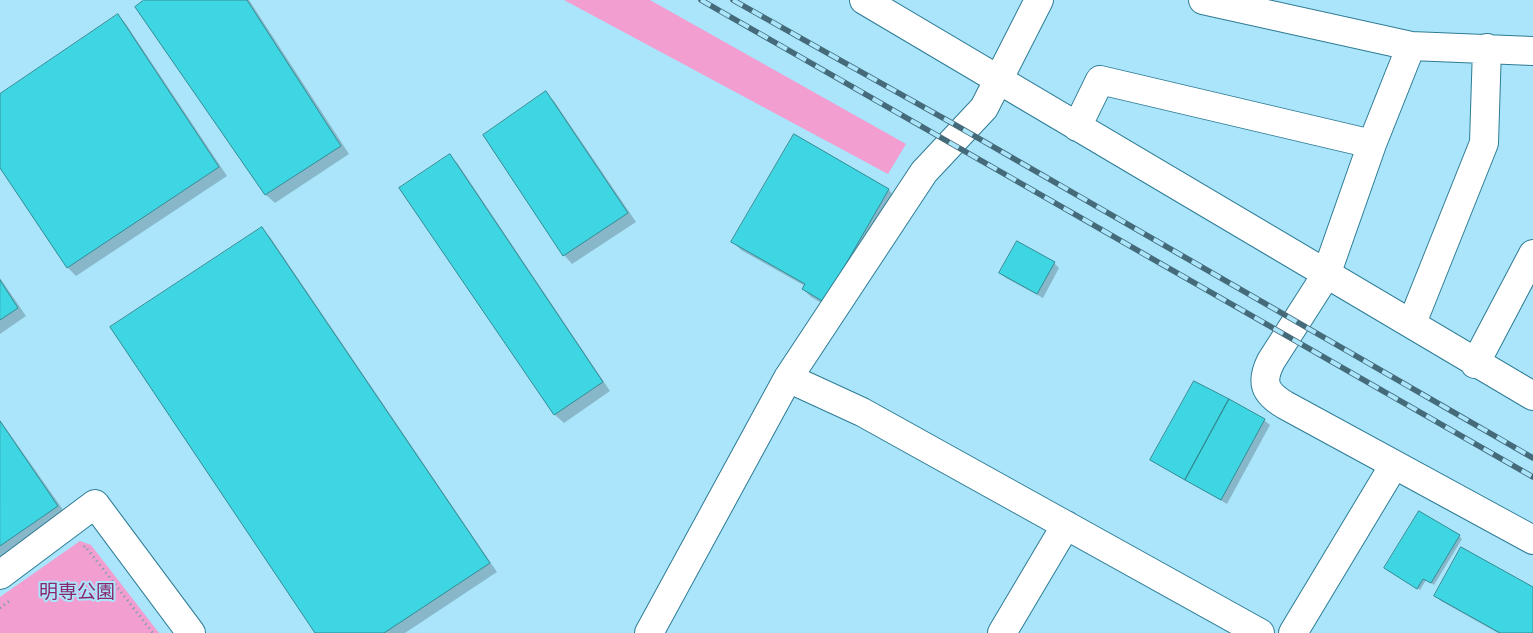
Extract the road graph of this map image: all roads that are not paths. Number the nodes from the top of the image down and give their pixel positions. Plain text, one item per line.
1 (864, 0) edge
2 (1039, 0) edge
3 (1202, 0) edge
4 (1411, 46) junction
5 (1487, 48) junction
6 (1533, 51) edge
7 (1000, 80) junction
8 (1077, 127) junction
9 (1372, 144) junction
10 (1533, 254) edge
11 (1326, 275) junction
12 (1412, 323) junction
13 (1475, 364) junction
14 (788, 378) junction
15 (1533, 396) edge
16 (1394, 465) junction
17 (1066, 525) junction
18 (1533, 540) edge
19 (0, 574) edge
20 (192, 633) edge
21 (649, 633) edge
22 (1002, 633) edge
23 (1260, 633) edge
24 (1293, 633) edge

1 - 7 street
2 - 7 street
3 - 4 street
4 - 5 street
4 - 9 street
5 - 6 street
5 - 12 street
7 - 8 street
7 - 14 street
8 - 9 street
8 - 11 street
9 - 11 street
10 - 13 street
11 - 12 street
11 - 16 street
12 - 13 street
13 - 15 street
14 - 17 street
14 - 21 street
16 - 18 street
16 - 24 street
17 - 22 street
17 - 23 street
19 - 20 street

